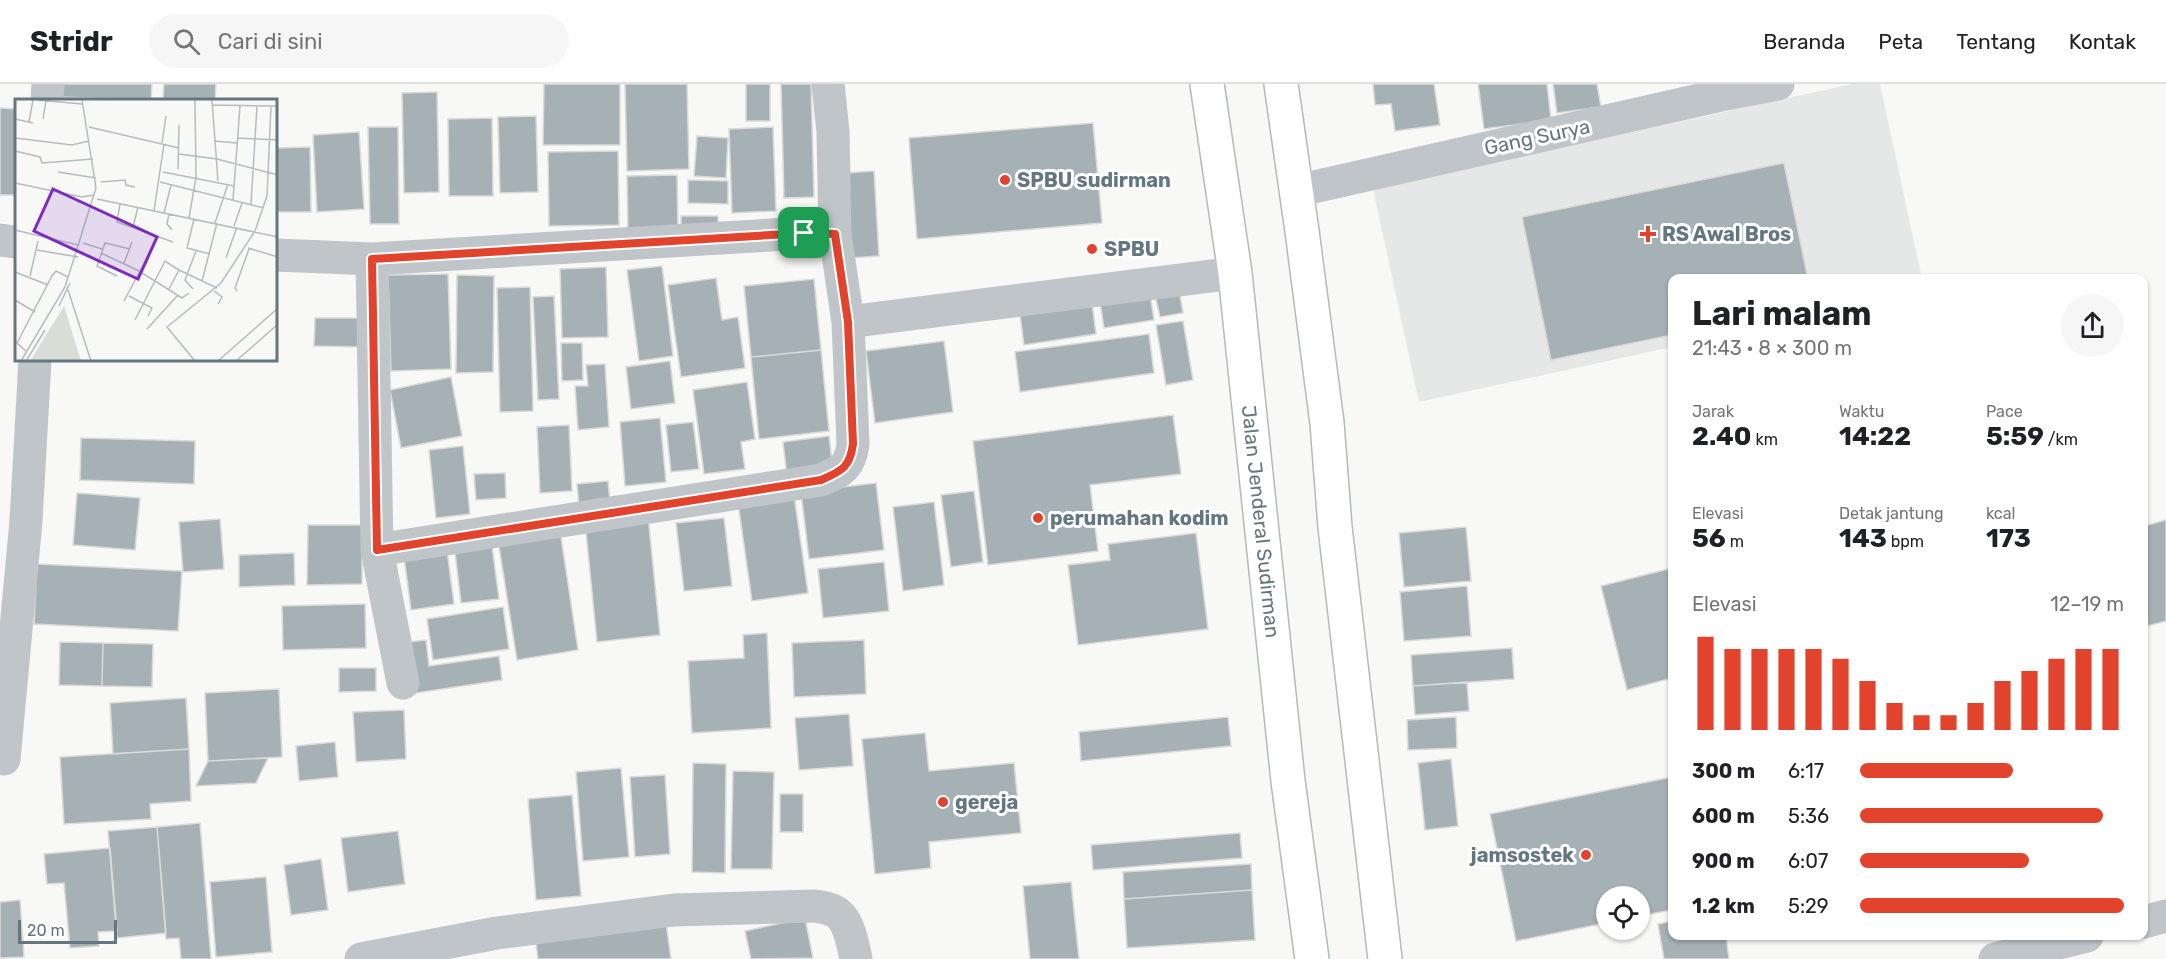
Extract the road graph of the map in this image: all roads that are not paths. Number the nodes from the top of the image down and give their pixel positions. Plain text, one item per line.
1 (48, 84) edge
2 (828, 84) edge
3 (1207, 84) edge
4 (1281, 84) edge
5 (1778, 84) edge
6 (47, 99) edge
7 (1296, 191) junction
8 (835, 234) junction
9 (0, 240) edge
10 (15, 242) edge
11 (278, 255) edge
12 (372, 259) junction
13 (1234, 273) junction
14 (848, 322) junction
15 (34, 362) edge
16 (377, 550) junction
17 (403, 683) dead end
18 (4, 759) dead end
19 (2166, 916) edge
20 (2148, 921) edge
21 (2071, 940) edge
22 (499, 946) edge
23 (361, 959) edge
24 (856, 959) edge
25 (1312, 959) edge
26 (1385, 959) edge
27 (1995, 959) edge

1 - 6 street
2 - 8 street
3 - 13 main road, Jalan Jenderal Sudirman
4 - 7 main road
5 - 7 street, Gang Surya
7 - 26 main road
8 - 12 street
8 - 14 street
9 - 10 street
11 - 12 street
12 - 16 street
13 - 14 street
13 - 25 main road, Jalan Jenderal Sudirman
14 - 16 street
15 - 18 street
16 - 17 street
19 - 20 street
21 - 27 street
22 - 23 street
22 - 24 street

